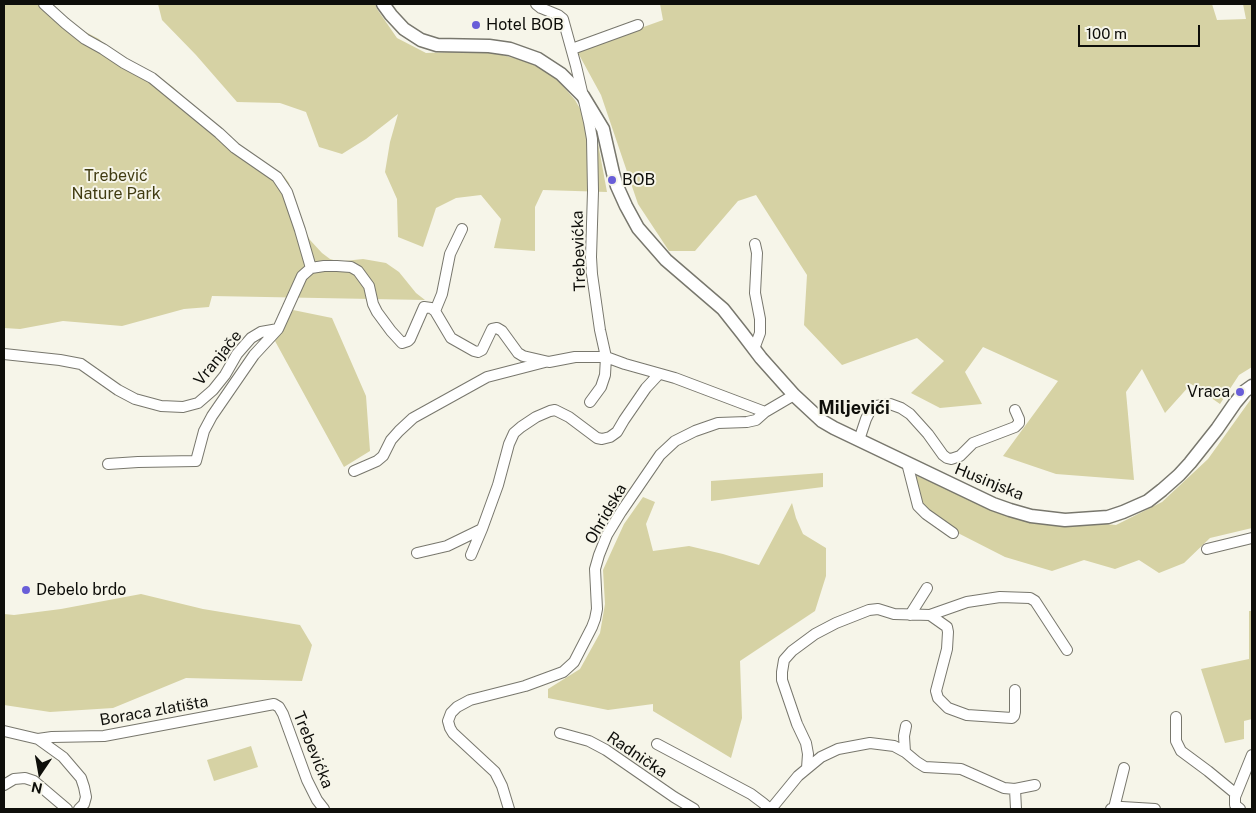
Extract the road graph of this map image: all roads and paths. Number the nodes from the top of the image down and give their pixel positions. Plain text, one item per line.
1 (44, 4) edge
2 (383, 4) edge
3 (536, 4) edge
4 (638, 25) dead end
5 (572, 48) junction
6 (583, 96) junction
7 (462, 229) dead end
8 (755, 244) dead end
9 (311, 268) junction
10 (435, 311) junction
11 (278, 329) junction
12 (754, 349) junction
13 (4, 354) edge
14 (606, 357) junction
15 (549, 362) junction
16 (659, 374) junction
17 (1252, 386) edge
18 (794, 395) junction
19 (590, 402) dead end
20 (1015, 410) dead end
21 (765, 412) junction
22 (858, 440) junction
23 (907, 463) junction
24 (108, 464) dead end
25 (354, 472) dead end
26 (482, 529) junction
27 (953, 533) dead end
28 (1252, 538) edge
29 (1207, 549) dead end
30 (418, 553) dead end
31 (471, 555) dead end
32 (927, 588) dead end
33 (910, 615) junction
34 (930, 615) junction
35 (1067, 650) dead end
36 (1015, 690) dead end
37 (274, 704) joint
38 (1176, 717) dead end
39 (906, 726) dead end
40 (4, 731) edge
41 (560, 733) dead end
42 (38, 739) junction
43 (657, 744) dead end
44 (905, 752) junction
45 (1252, 755) edge
46 (807, 768) junction
47 (1124, 768) dead end
48 (4, 785) edge
49 (1035, 785) dead end
50 (1015, 789) junction
51 (1236, 794) junction
52 (1112, 808) edge
53 (67, 809) edge
54 (80, 809) edge
55 (324, 809) edge
56 (509, 809) edge
57 (694, 809) edge
58 (770, 809) edge
59 (1016, 809) edge
60 (1155, 809) edge
61 (1240, 809) edge

1 - 9 street
2 - 6 main road, Husinjska
3 - 5 street, Trebevićka
4 - 5 street
5 - 6 street, Trebevićka
6 - 12 main road, Husinjska
6 - 14 street, Trebevićka
7 - 10 street
8 - 12 street
9 - 10 street
9 - 11 street
10 - 15 street
11 - 13 street, Vranjače
11 - 24 street
12 - 18 main road, Husinjska
14 - 15 street
14 - 16 street
14 - 19 street, Trebevićka
15 - 25 street
16 - 21 street
16 - 26 street
17 - 23 main road, Husinjska
18 - 21 street, Ohridska
18 - 22 main road, Husinjska
20 - 22 street
21 - 56 street, Ohridska
22 - 23 main road, Husinjska
23 - 27 street
26 - 30 street
26 - 31 street
28 - 29 street
32 - 33 street
33 - 34 street
33 - 46 street
34 - 35 street
34 - 36 street
37 - 42 street, Boraca zlatišta
37 - 55 street, Trebevićka
38 - 51 street
39 - 44 street
40 - 42 street, Boraca zlatišta
41 - 57 street, Radnička
42 - 54 street, Boraca zlatišta
43 - 58 street
44 - 46 street
44 - 50 street
45 - 51 street
46 - 58 street
47 - 52 street
48 - 53 street
49 - 50 street
50 - 59 street
51 - 61 street
52 - 60 street

